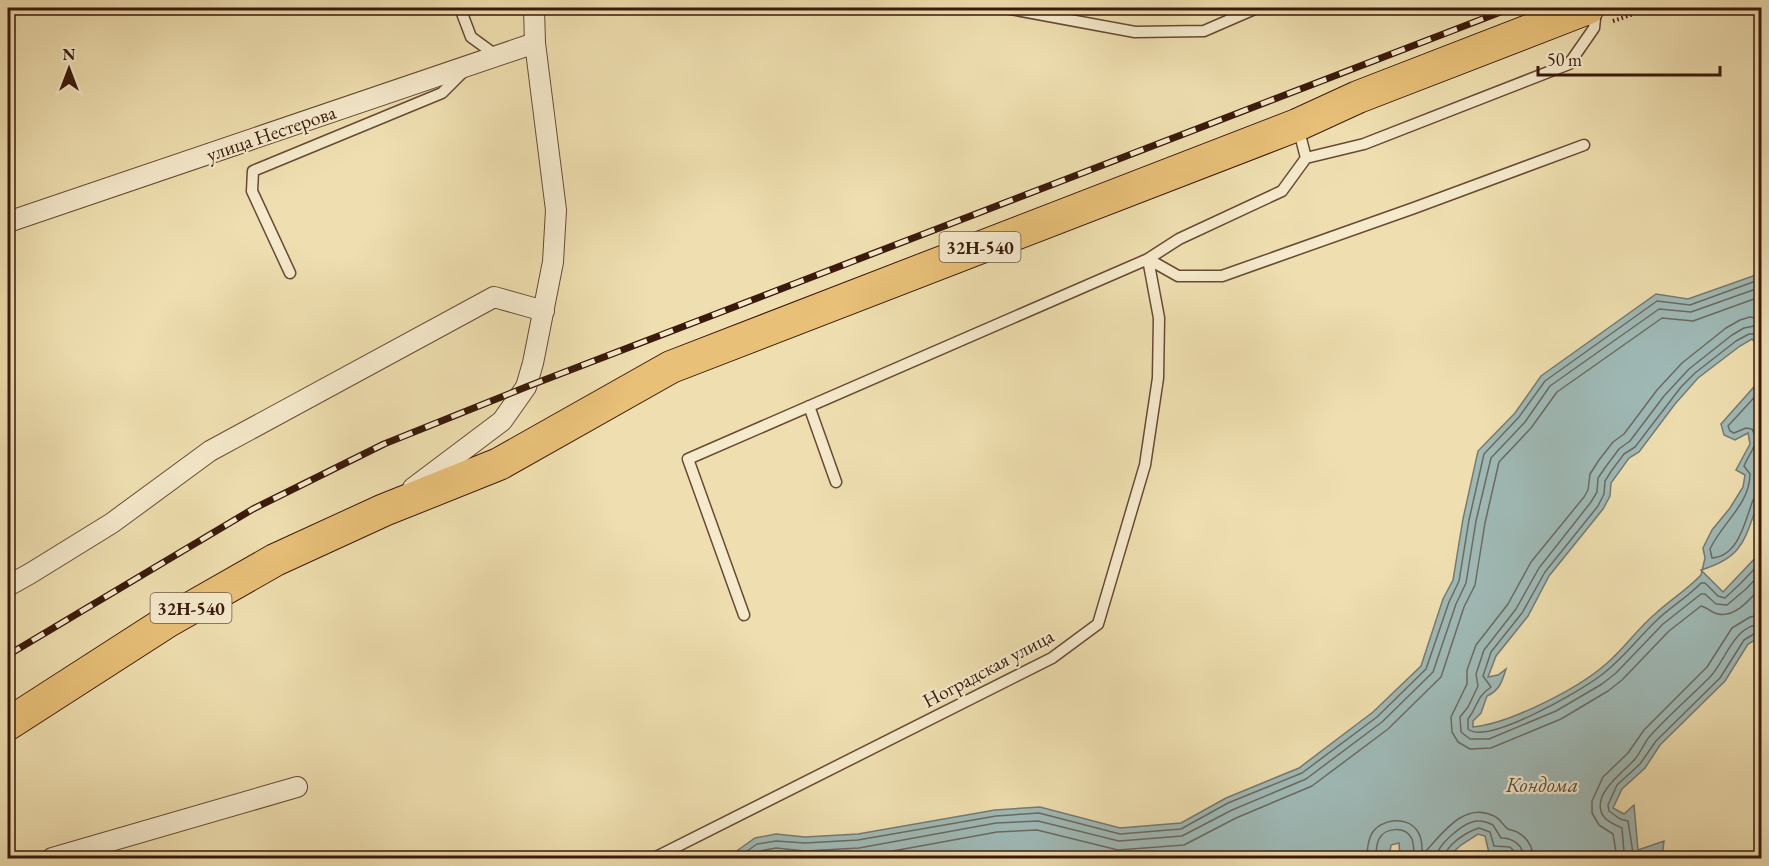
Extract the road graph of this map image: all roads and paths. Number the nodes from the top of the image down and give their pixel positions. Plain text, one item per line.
1 (460, 8) edge
2 (534, 8) edge
3 (1005, 8) edge
4 (1257, 8) edge
5 (1596, 8) edge
6 (1651, 8) edge
7 (1591, 18) edge
8 (535, 43) junction
9 (497, 56) junction
10 (471, 65) junction
11 (1297, 125) junction
12 (1584, 145) dead end
13 (1305, 158) junction
14 (8, 222) edge
15 (1148, 258) junction
16 (290, 273) dead end
17 (544, 311) junction
18 (809, 406) junction
19 (836, 482) dead end
20 (384, 510) junction
21 (8, 586) edge
22 (744, 615) dead end
23 (8, 724) edge
24 (297, 787) dead end
25 (52, 858) edge
26 (654, 858) edge

1 - 9 lane
2 - 8 street
3 - 4 lane
5 - 7 lane
6 - 7 path
7 - 11 main road, 32Н-540
7 - 13 lane
8 - 9 street, улица Нестерова
8 - 17 street
9 - 10 street, улица Нестерова
10 - 14 street, улица Нестерова
10 - 16 lane
11 - 13 lane
11 - 20 main road, 32Н-540
12 - 15 lane
13 - 15 lane
15 - 18 lane
15 - 26 lane, Ноградская улица
17 - 20 street
17 - 21 street
18 - 19 lane
18 - 22 lane
20 - 23 main road, 32Н-540
24 - 25 street

